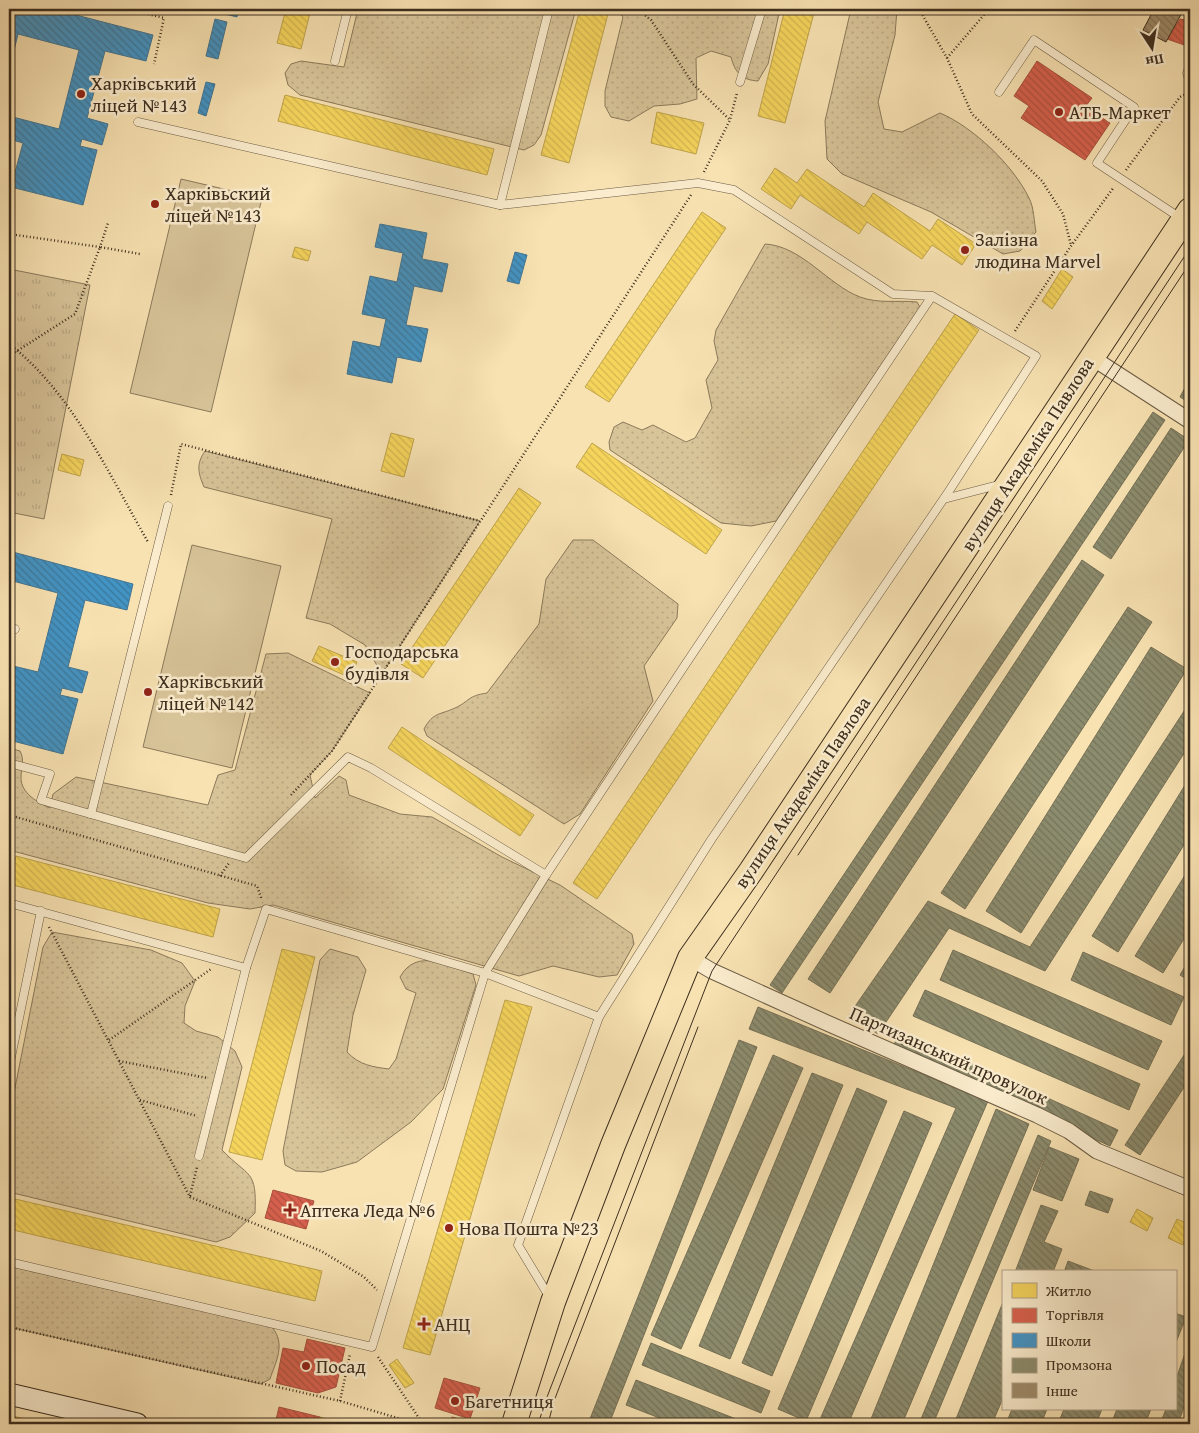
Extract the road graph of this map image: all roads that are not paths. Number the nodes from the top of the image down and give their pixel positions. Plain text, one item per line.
1 (348, 9) edge
2 (550, 9) edge
3 (762, 9) edge
4 (335, 61) dead end
5 (1190, 66) edge
6 (740, 82) road end
7 (1190, 82) edge
8 (999, 92) dead end
9 (138, 122) dead end
10 (500, 205) junction
11 (1187, 215) edge
12 (932, 296) junction
13 (1091, 357) junction
14 (1190, 421) edge
15 (1008, 482) junction
16 (944, 499) junction
17 (168, 506) road end
18 (9, 762) edge
19 (91, 814) junction
20 (546, 875) junction
21 (9, 903) edge
22 (41, 911) junction
23 (690, 958) junction
24 (246, 968) junction
25 (485, 973) junction
26 (599, 1017) junction
27 (9, 1067) edge
28 (199, 1156) road end
29 (1190, 1189) edge
30 (9, 1262) edge
31 (553, 1302) junction
32 (9, 1394) edge
33 (137, 1424) edge
34 (514, 1424) edge

1 - 4 lane
2 - 10 lane
3 - 6 lane
5 - 7 lane
8 - 11 lane
9 - 10 lane
10 - 12 lane
11 - 13 main road, вулиця Академіка Павлова
12 - 16 lane
12 - 20 lane
13 - 14 street
13 - 15 main road, вулиця Академіка Павлова
15 - 16 lane
15 - 23 main road, вулиця Академіка Павлова
16 - 26 lane
17 - 19 lane
18 - 19 lane
19 - 20 lane
20 - 25 lane
21 - 22 lane
22 - 24 lane
22 - 27 lane
23 - 29 street, Партизанський провулок
23 - 31 main road, вулиця Академіка Павлова
24 - 25 lane
24 - 28 lane
25 - 26 lane
25 - 30 lane
26 - 31 lane
31 - 34 main road, вулиця Академіка Павлова
32 - 33 street

